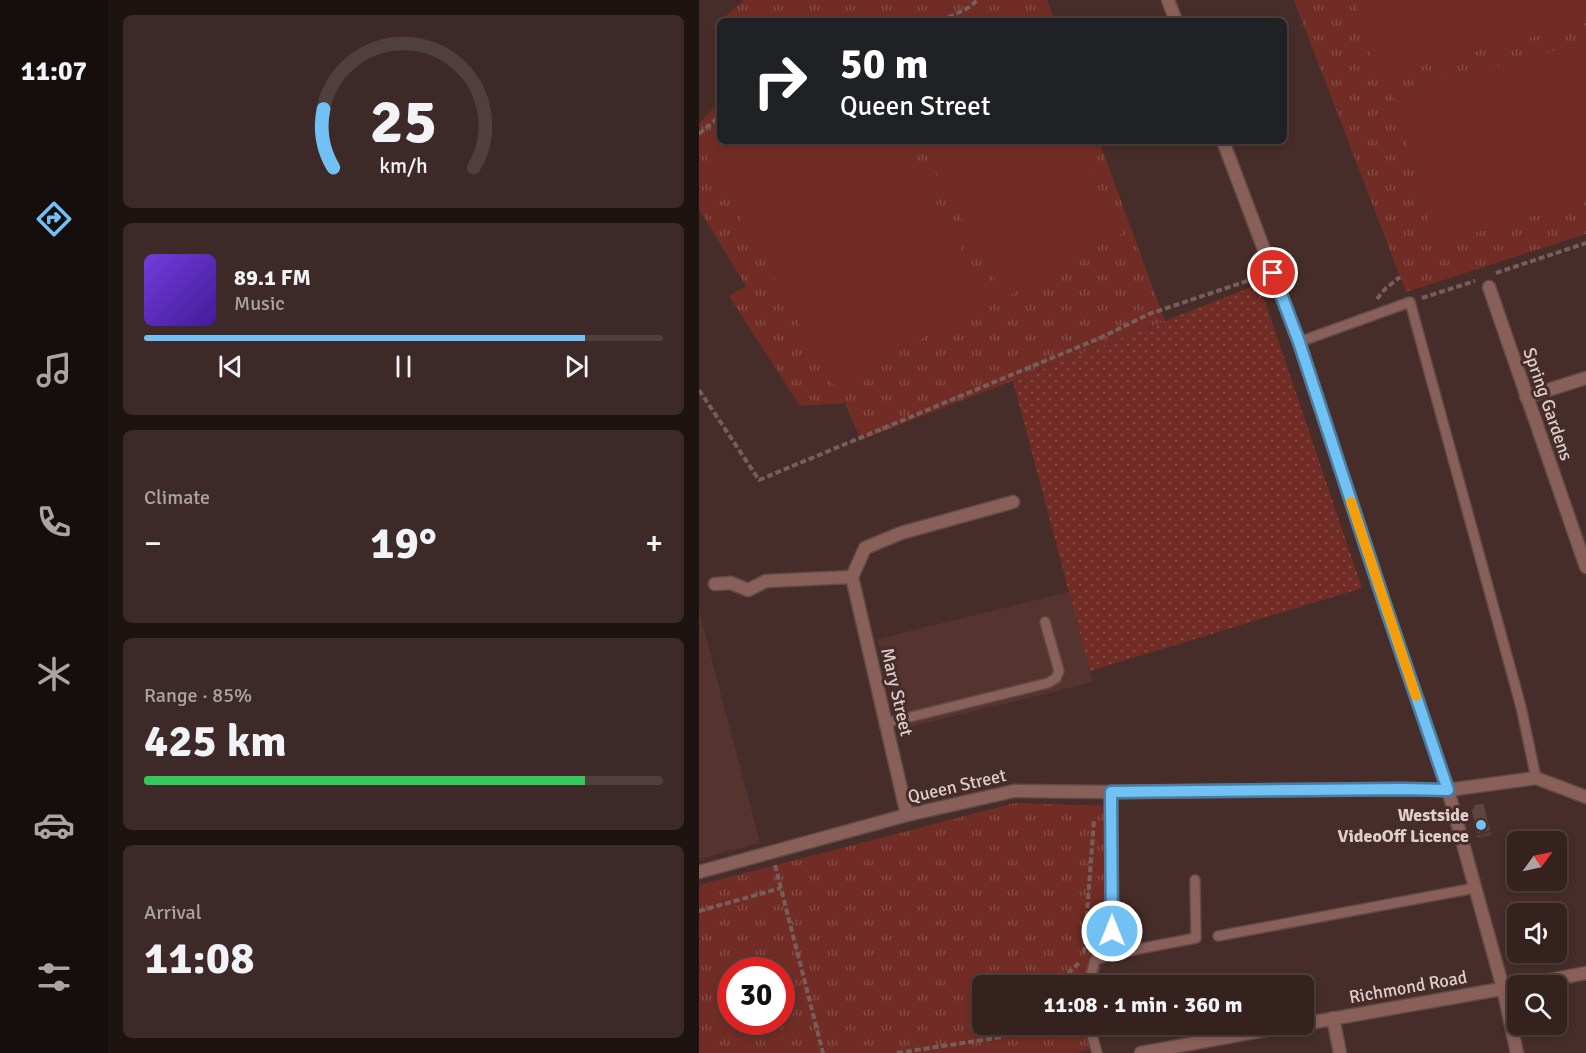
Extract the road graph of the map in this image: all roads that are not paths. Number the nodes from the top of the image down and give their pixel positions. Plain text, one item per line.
1 (1168, 0) edge
2 (1175, 18) edge
3 (1224, 144) edge
4 (1489, 287) dead end
5 (1299, 342) junction
6 (1586, 378) edge
7 (1526, 397) junction
8 (1013, 502) dead end
9 (1586, 567) edge
10 (852, 577) junction
11 (715, 584) dead end
12 (1045, 622) dead end
13 (886, 723) junction
14 (1536, 778) junction
15 (1448, 790) junction
16 (1111, 792) junction
17 (1586, 797) edge
18 (907, 815) junction
19 (699, 872) edge
20 (1195, 880) dead end
21 (1475, 888) junction
22 (1218, 936) dead end
23 (1112, 954) junction
24 (1586, 973) edge
25 (1091, 975) edge
26 (1567, 977) edge
27 (1507, 987) edge
28 (1503, 988) junction
29 (1333, 1018) junction
30 (1314, 1021) edge
31 (1092, 1035) edge
32 (1243, 1035) edge
33 (1163, 1051) edge
34 (1097, 1053) edge
35 (1141, 1053) edge
36 (1341, 1053) edge
37 (1517, 1053) edge

1 - 2 street
3 - 5 street
4 - 7 street, Spring Gardens
5 - 14 lane
5 - 15 street
6 - 7 street
7 - 9 street, Spring Gardens
8 - 10 street
10 - 11 street
10 - 13 street, Mary Street
12 - 13 lane
13 - 18 street, Mary Street
14 - 15 street, Queen Street
14 - 17 street, Queen Street
15 - 16 street, Queen Street
15 - 21 street
16 - 18 street, Queen Street
16 - 23 street
18 - 19 street, Queen Street
20 - 23 lane
21 - 22 lane
21 - 28 street
23 - 25 lane
24 - 26 street, Richmond Road
27 - 28 street, Richmond Road
28 - 29 street, Richmond Road
28 - 37 street
29 - 30 street, Richmond Road
29 - 36 street
31 - 34 lane
32 - 33 street
33 - 35 street

